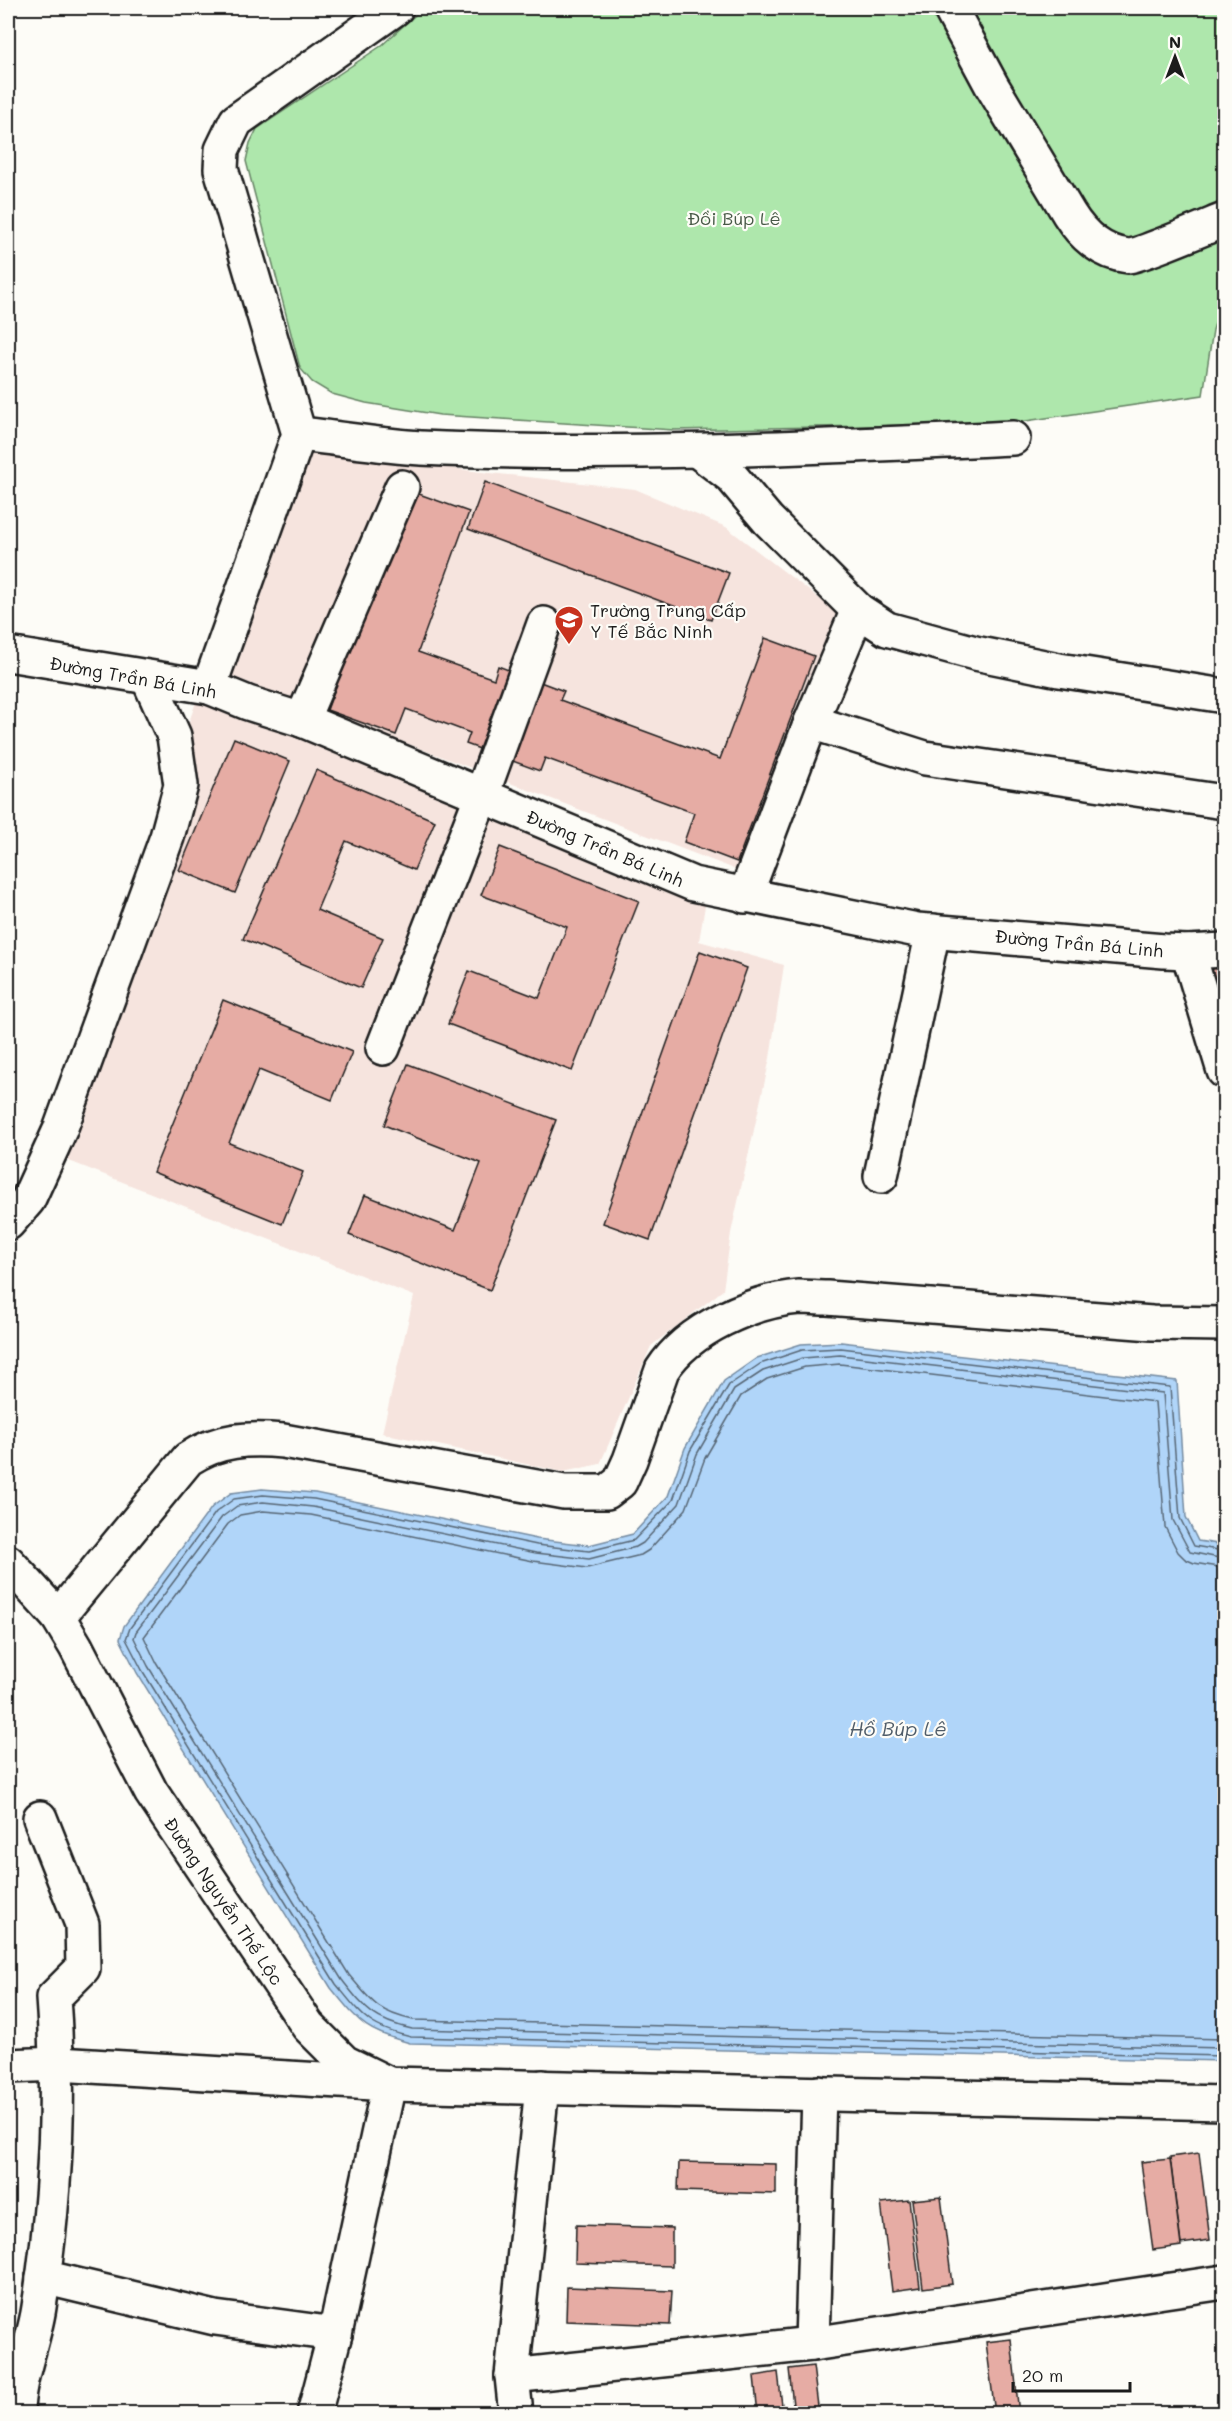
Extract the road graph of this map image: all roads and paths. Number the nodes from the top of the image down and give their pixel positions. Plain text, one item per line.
1 (396, 8) edge
2 (950, 8) edge
3 (1224, 220) edge
4 (299, 434) junction
5 (1012, 438) dead end
6 (698, 451) junction
7 (402, 487) dead end
8 (858, 610) junction
9 (544, 624) dead end
10 (8, 654) edge
11 (148, 678) junction
12 (209, 687) junction
13 (1224, 696) edge
14 (302, 720) junction
15 (811, 722) junction
16 (481, 796) junction
17 (1224, 802) edge
18 (745, 896) junction
19 (933, 931) junction
20 (1224, 950) edge
21 (1188, 952) junction
22 (383, 1048) dead end
23 (1224, 1071) edge
24 (881, 1176) dead end
25 (8, 1223) edge
26 (1224, 1324) edge
27 (8, 1562) edge
28 (58, 1617) junction
29 (40, 1818) dead end
30 (58, 2064) junction
31 (8, 2067) edge
32 (388, 2084) junction
33 (542, 2087) junction
34 (819, 2093) junction
35 (1224, 2103) edge
36 (43, 2277) junction
37 (1224, 2282) edge
38 (335, 2334) junction
39 (812, 2344) junction
40 (512, 2376) junction
41 (17, 2414) edge
42 (314, 2414) edge
43 (516, 2414) edge

1 - 4 street
2 - 3 street
4 - 6 street
4 - 12 street
5 - 6 street
6 - 8 street
7 - 14 street
8 - 13 street
8 - 15 street
9 - 16 street
10 - 11 street, Đường Trần Bá Linh
11 - 12 street, Đường Trần Bá Linh
11 - 25 street
12 - 14 street, Đường Trần Bá Linh
14 - 16 street, Đường Trần Bá Linh
15 - 17 street
15 - 18 street
16 - 18 street, Đường Trần Bá Linh
16 - 22 street
18 - 19 street, Đường Trần Bá Linh
19 - 21 street, Đường Trần Bá Linh
19 - 24 street
20 - 21 street, Đường Trần Bá Linh
21 - 23 street
26 - 28 street
27 - 28 street, Đường Nguyễn Thế Lộc
28 - 32 street, Đường Nguyễn Thế Lộc
29 - 30 street
30 - 31 street
30 - 32 street
30 - 36 street
32 - 33 street, Đường Nguyễn Thế Lộc
32 - 38 street
33 - 34 street, Đường Nguyễn Thế Lộc
33 - 40 street
34 - 35 street, Đường Nguyễn Thế Lộc
34 - 39 street
36 - 38 street
36 - 41 street
37 - 39 street
38 - 42 street
39 - 40 street
40 - 43 street

